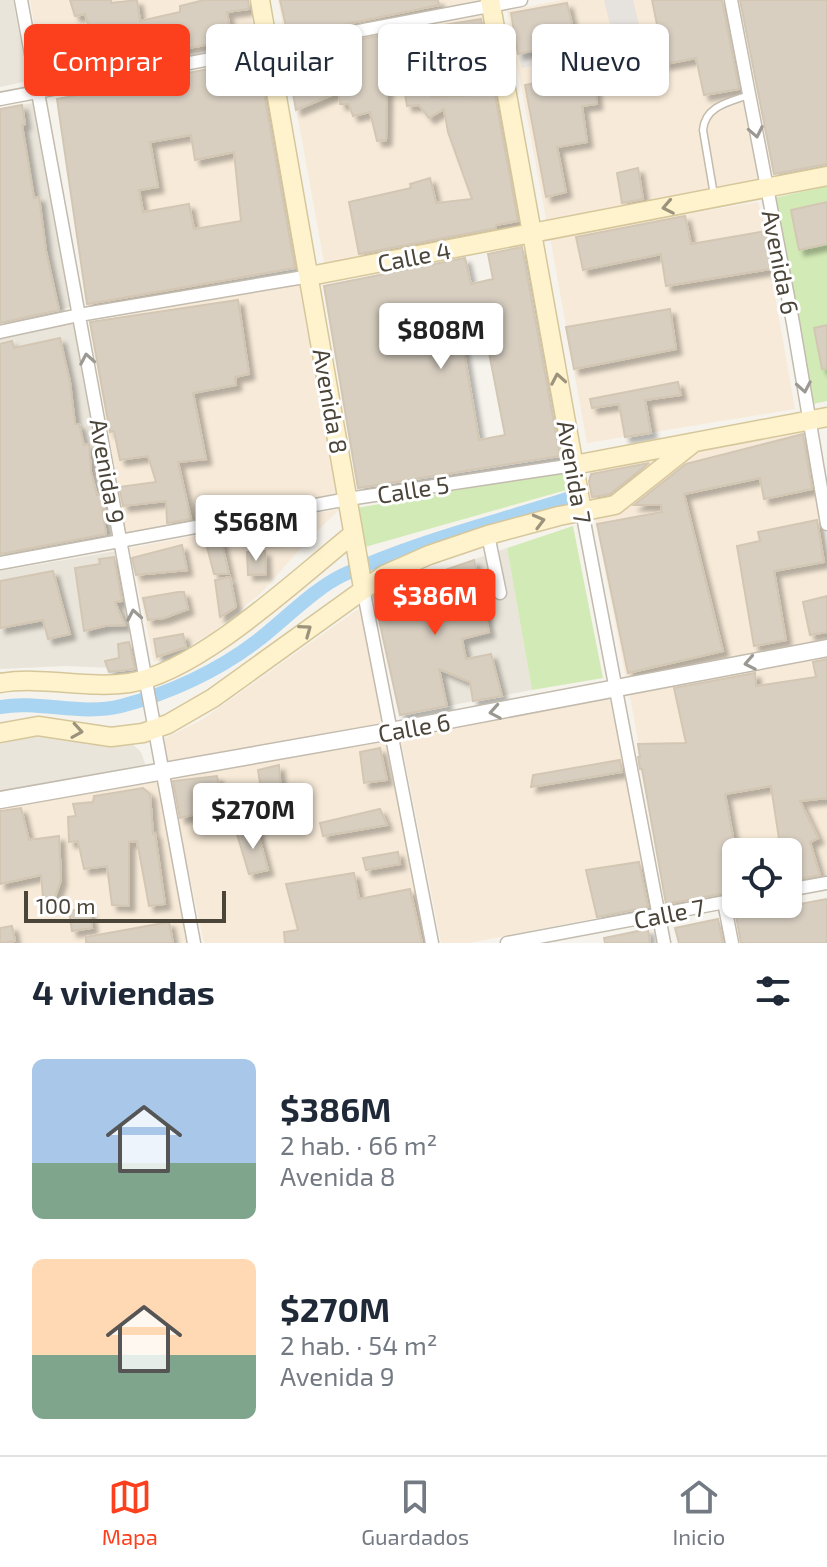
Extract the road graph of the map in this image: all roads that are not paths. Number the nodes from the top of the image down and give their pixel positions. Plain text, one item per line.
1 (21, 0) edge
2 (260, 0) edge
3 (521, 0) edge
4 (731, 0) edge
5 (491, 3) edge
6 (25, 24) edge
7 (265, 24) edge
8 (362, 29) edge
9 (24, 94) edge
10 (749, 95) junction
11 (37, 96) edge
12 (278, 96) edge
13 (0, 99) edge
14 (827, 176) edge
15 (767, 188) junction
16 (714, 198) junction
17 (532, 233) junction
18 (310, 276) junction
19 (79, 315) junction
20 (0, 332) edge
21 (818, 419) edge
22 (692, 444) junction
23 (574, 465) junction
24 (348, 499) junction
25 (582, 511) junction
26 (827, 524) edge
27 (353, 534) junction
28 (488, 535) junction
29 (121, 541) junction
30 (0, 563) edge
31 (361, 573) junction
32 (500, 593) dead end
33 (827, 648) edge
34 (0, 683) edge
35 (146, 685) junction
36 (615, 689) junction
37 (152, 721) junction
38 (391, 731) junction
39 (0, 733) edge
40 (162, 772) junction
41 (0, 800) edge
42 (827, 883) edge
43 (802, 887) edge
44 (722, 903) edge
45 (659, 915) junction
46 (731, 918) edge
47 (194, 943) edge
48 (432, 943) edge
49 (507, 943) edge
50 (664, 943) edge
51 (732, 943) edge

1 - 6 street, Avenida 9
2 - 7 main road, Avenida 8
3 - 5 street
4 - 10 street, Avenida 6
5 - 8 street
5 - 17 main road, Avenida 7
9 - 13 street
10 -> 15 street, Avenida 6
10 - 16 lane
11 - 19 street, Avenida 9
12 - 18 main road, Avenida 8
14 - 15 main road, Calle 4
15 - 16 main road, Calle 4
15 -> 21 street, Avenida 6
16 -> 17 main road, Calle 4
17 - 18 main road, Calle 4
23 -> 17 main road, Avenida 7
18 - 19 street, Calle 4
18 - 24 main road, Avenida 8
19 - 20 street, Calle 4
29 -> 19 street, Avenida 9
21 - 22 main road, Calle 5
21 - 26 street, Avenida 6
22 - 23 main road, Calle 5
22 - 25 main road
23 - 24 street, Calle 5
23 - 25 main road, Avenida 7
24 - 27 main road, Avenida 8
24 - 29 street, Calle 5
28 -> 25 main road
25 - 36 street, Avenida 7
27 - 31 main road, Avenida 8
27 - 35 main road
28 - 31 main road
28 - 32 street
29 - 30 street, Calle 5
35 -> 29 street, Avenida 9
37 -> 31 main road
31 - 38 street, Avenida 8
33 -> 36 street, Calle 6
34 - 35 main road
35 - 37 street, Avenida 9
36 -> 38 street, Calle 6
36 - 45 street, Avenida 7
39 -> 37 main road
37 - 40 street, Avenida 9
38 - 40 street, Calle 6
38 - 48 street, Avenida 8
40 - 41 street, Calle 6
40 - 47 street, Avenida 9
42 - 43 street
44 - 45 street, Calle 7
45 - 49 street, Calle 7
45 - 50 street, Avenida 7
46 - 51 street

